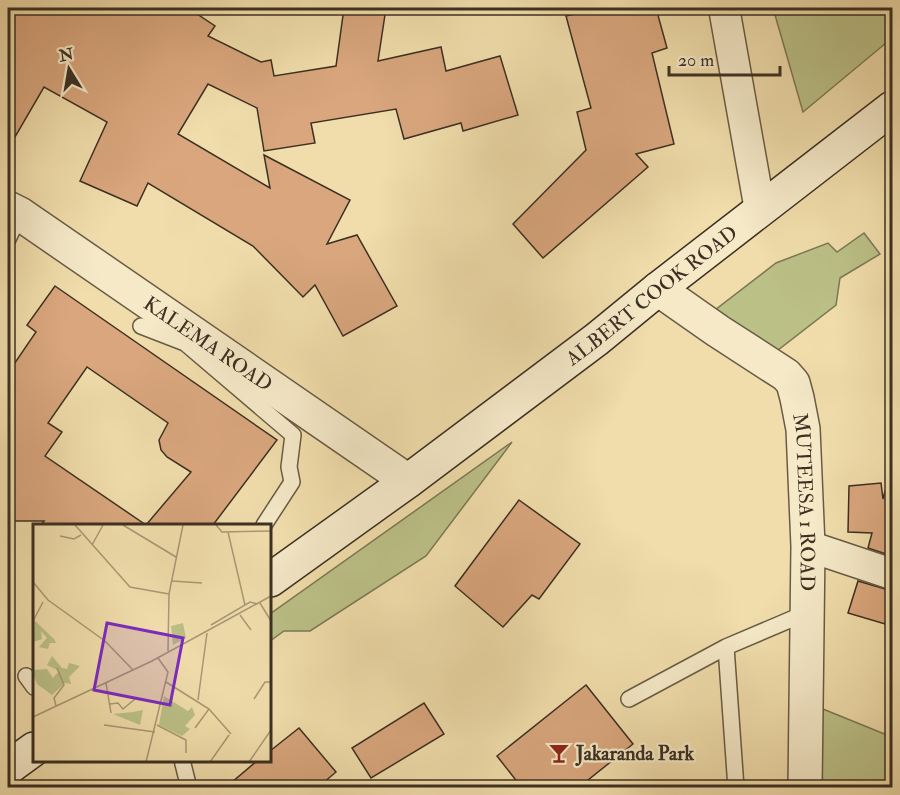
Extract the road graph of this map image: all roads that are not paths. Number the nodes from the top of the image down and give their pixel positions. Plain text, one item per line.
1 (724, 8) edge
2 (892, 108) edge
3 (760, 210) junction
4 (12, 220) edge
5 (658, 289) junction
6 (137, 294) junction
7 (141, 327) dead end
8 (185, 343) junction
9 (408, 481) junction
10 (265, 524) edge
11 (808, 546) junction
12 (892, 574) edge
13 (272, 579) edge
14 (806, 613) junction
15 (726, 648) junction
16 (628, 699) dead end
17 (33, 750) edge
18 (182, 762) edge
19 (8, 768) edge
20 (189, 788) edge
21 (736, 788) edge
22 (804, 788) edge

1 - 3 street
2 - 3 street, ALBERT COOK ROAD
3 - 5 street, ALBERT COOK ROAD
4 - 6 street, KALEMA ROAD
5 - 9 street, ALBERT COOK ROAD
5 - 11 street, MUTEESA 1 ROAD
6 - 8 lane
6 - 9 street, KALEMA ROAD
7 - 8 lane
8 - 10 lane
9 - 13 street, ALBERT COOK ROAD
11 - 12 street
11 - 14 street, MUTEESA 1 ROAD
14 - 15 lane
14 - 22 street, MUTEESA 1 ROAD
15 - 16 lane
15 - 21 lane
17 - 19 street
18 - 20 lane

